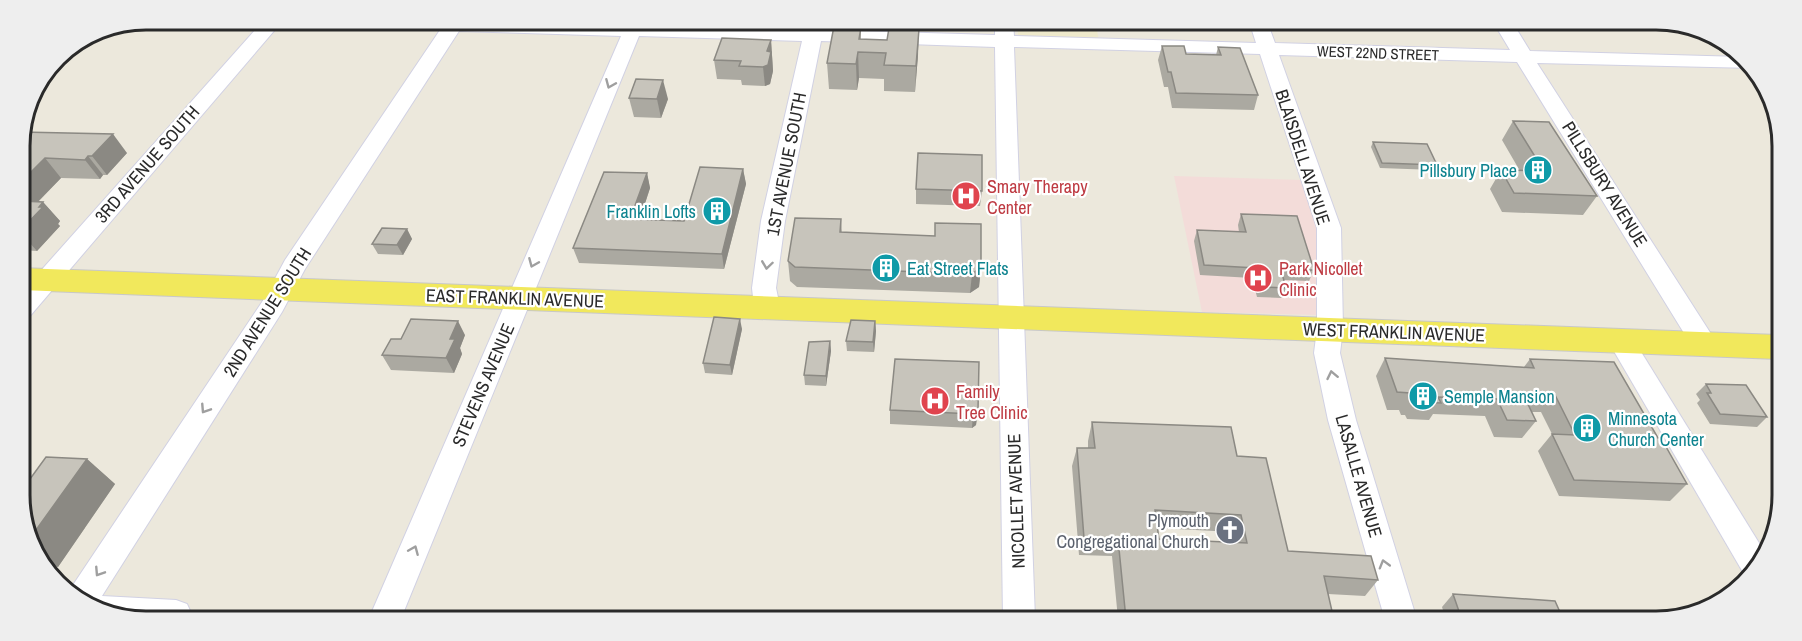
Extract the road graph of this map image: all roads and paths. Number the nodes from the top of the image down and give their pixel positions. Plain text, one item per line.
1 (265, 30) edge
2 (450, 30) edge
3 (632, 30) edge
4 (814, 30) edge
5 (877, 30) edge
6 (1261, 30) edge
7 (1507, 30) edge
8 (1004, 32) edge
9 (1268, 50) junction
10 (1525, 57) junction
11 (1736, 63) edge
12 (33, 280) edge
13 (282, 289) junction
14 (520, 298) junction
15 (767, 307) junction
16 (1010, 317) junction
17 (1330, 329) junction
18 (1621, 340) junction
19 (1704, 344) junction
20 (1772, 347) edge
21 (1752, 559) edge
22 (86, 593) edge
23 (388, 611) edge
24 (1019, 611) edge
25 (1398, 611) edge

1 - 12 street, 3RD AVENUE SOUTH
2 - 13 street, 2ND AVENUE SOUTH
3 -> 14 street, STEVENS AVENUE
4 -> 15 street, 1ST AVENUE SOUTH
5 - 8 street, WEST 22ND STREET
6 - 9 street, BLAISDELL AVENUE
7 - 10 street, PILLSBURY AVENUE
8 - 9 street, WEST 22ND STREET
8 - 16 street, NICOLLET AVENUE
9 - 10 street, WEST 22ND STREET
9 - 17 street, BLAISDELL AVENUE
10 - 11 street, WEST 22ND STREET
10 - 19 street, PILLSBURY AVENUE
12 - 13 main road, EAST FRANKLIN AVENUE
13 - 14 main road, EAST FRANKLIN AVENUE
13 -> 22 street, 2ND AVENUE SOUTH
14 - 15 main road, EAST FRANKLIN AVENUE
23 -> 14 street, STEVENS AVENUE
15 - 16 main road, EAST FRANKLIN AVENUE
16 - 17 main road, WEST FRANKLIN AVENUE
16 - 24 street, NICOLLET AVENUE
17 - 18 main road, WEST FRANKLIN AVENUE
25 -> 17 street, LASALLE AVENUE
18 - 19 main road, WEST FRANKLIN AVENUE
18 - 21 street
19 - 20 main road, WEST FRANKLIN AVENUE

